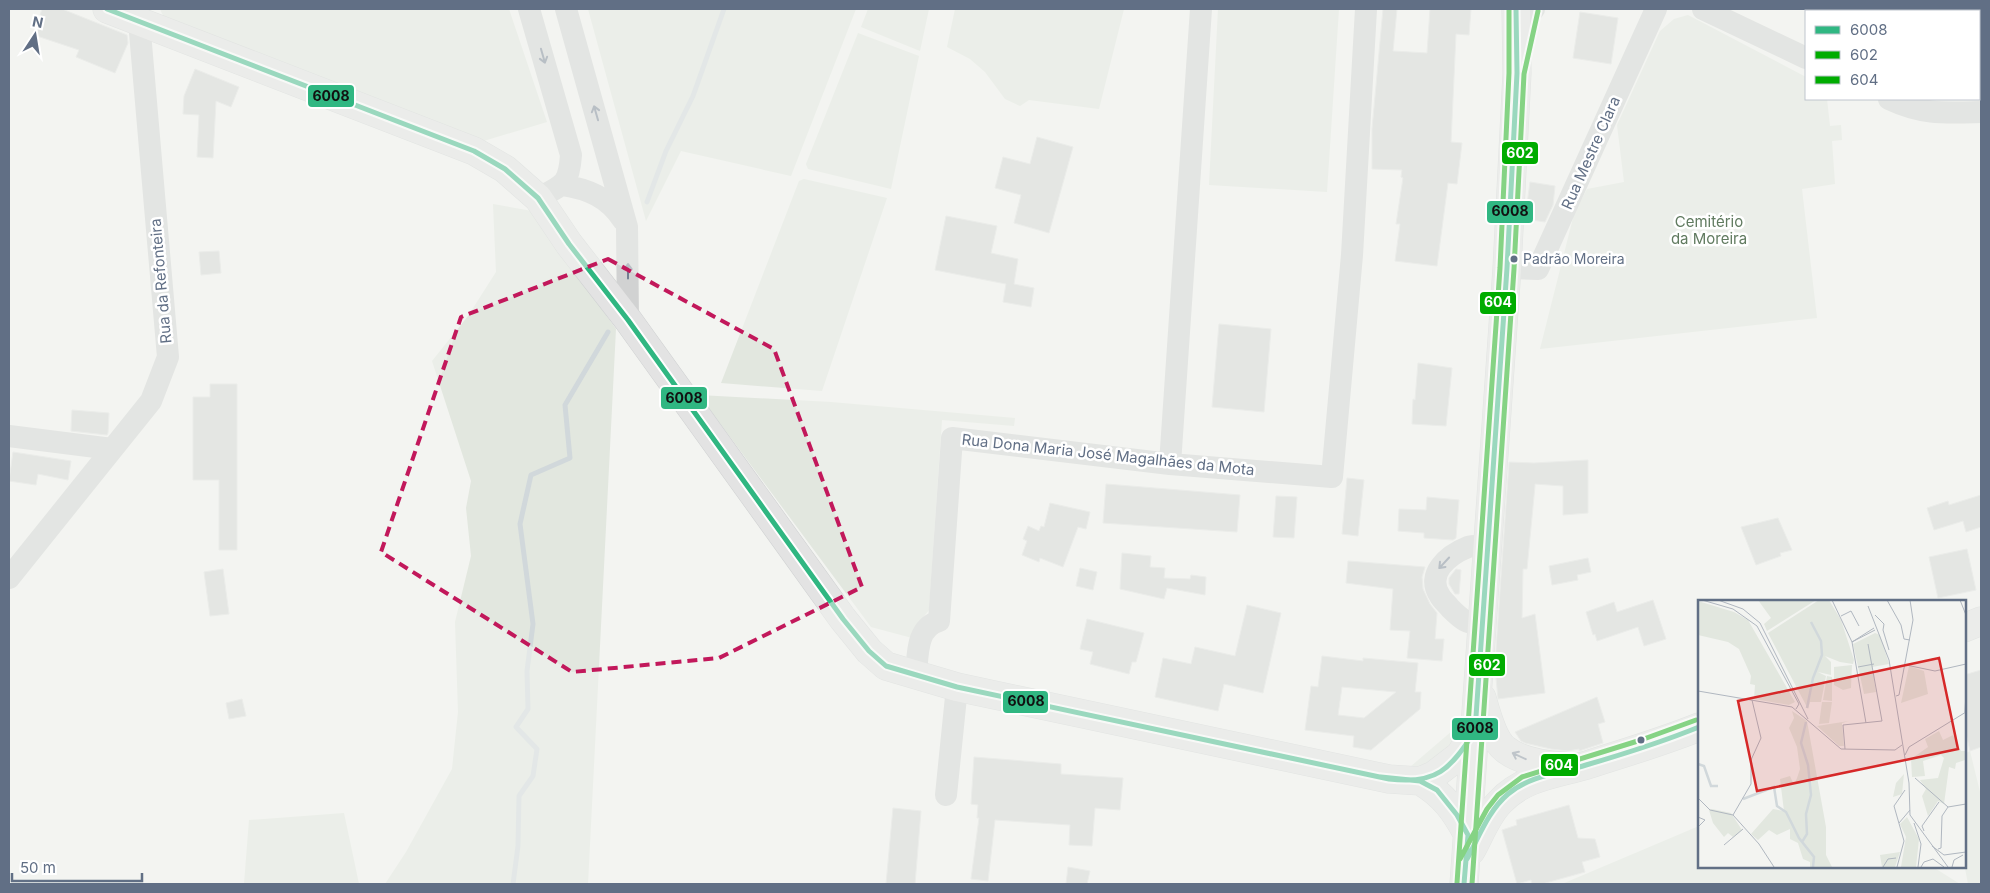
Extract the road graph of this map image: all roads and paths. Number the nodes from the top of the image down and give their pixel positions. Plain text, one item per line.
1 (107, 9) edge
2 (530, 9) edge
3 (566, 9) edge
4 (1202, 9) edge
5 (1366, 9) edge
6 (1656, 9) edge
7 (1703, 9) edge
8 (1528, 10) edge
9 (139, 21) junction
10 (1805, 58) edge
11 (1891, 100) edge
12 (1981, 112) edge
13 (562, 186) junction
14 (538, 198) junction
15 (627, 227) junction
16 (1507, 268) junction
17 (628, 320) junction
18 (9, 436) edge
19 (112, 449) junction
20 (1170, 464) junction
21 (1487, 546) junction
22 (9, 578) edge
23 (1981, 621) edge
24 (1483, 625) junction
25 (1965, 628) edge
26 (916, 675) junction
27 (957, 687) junction
28 (1479, 689) junction
29 (1698, 727) edge
30 (1476, 731) junction
31 (1584, 766) junction
32 (1420, 781) junction
33 (946, 795) dead end
34 (1466, 859) edge

1 - 9 main road
2 -> 13 street
15 -> 3 street
4 - 20 street
5 - 20 street, Rua Dona Maria José Magalhães da Mota
6 - 16 street, Rua Mestre Clara
7 - 10 street
8 - 16 main road
9 - 14 main road
9 - 19 street, Rua da Refonteira
11 - 12 street
13 - 14 street
13 - 15 street
14 - 17 main road
17 -> 15 street
16 - 21 main road
17 - 26 main road
18 - 19 street
19 - 22 street, Rua da Refonteira
20 - 26 street, Rua Dona Maria José Magalhães da Mota
21 - 24 main road
21 -> 24 street
23 - 25 main road
24 - 28 main road
26 - 27 main road
27 - 32 main road
27 - 33 street
28 - 30 main road
31 -> 28 main road
29 - 31 main road
30 - 32 main road
30 - 34 main road
31 - 34 main road
32 - 34 main road

